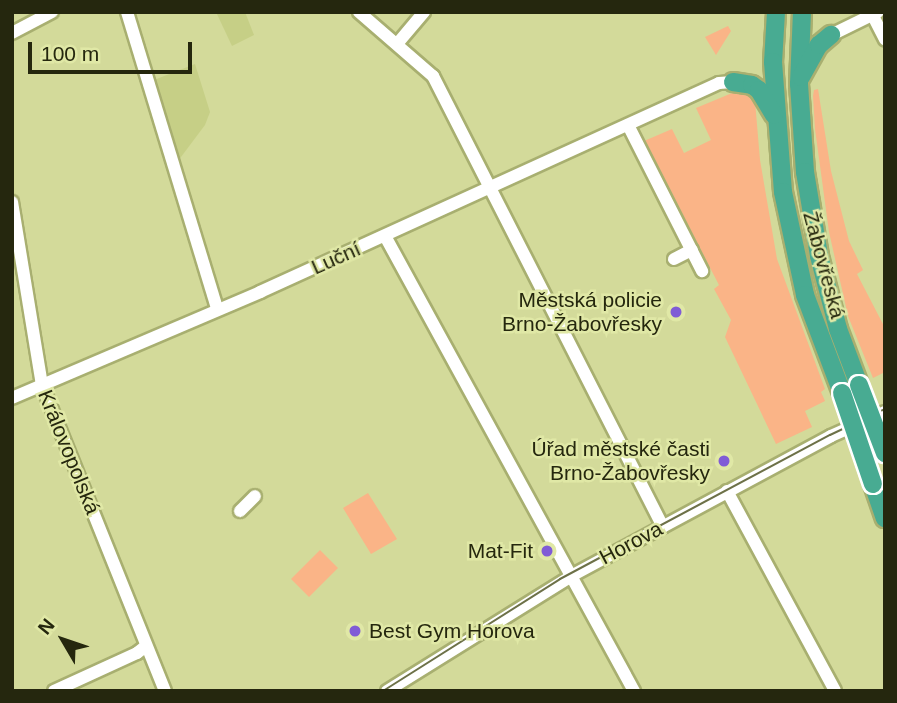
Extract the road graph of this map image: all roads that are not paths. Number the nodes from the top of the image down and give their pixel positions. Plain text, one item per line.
1 (51, 12) edge
2 (127, 12) edge
3 (359, 12) edge
4 (424, 12) edge
5 (776, 12) edge
6 (802, 12) edge
7 (874, 13) edge
8 (12, 33) edge
9 (831, 35) joint
10 (882, 35) edge
11 (397, 44) junction
12 (733, 82) joint
13 (799, 84) junction
14 (776, 118) junction
15 (628, 125) junction
16 (490, 189) junction
17 (12, 202) edge
18 (385, 236) junction
19 (692, 250) junction
20 (674, 259) dead end
21 (702, 271) dead end
22 (217, 309) junction
23 (42, 385) junction
24 (12, 398) edge
25 (885, 412) edge
26 (885, 453) edge
27 (727, 491) junction
28 (255, 496) dead end
29 (240, 511) dead end
30 (885, 519) edge
31 (663, 527) junction
32 (573, 575) junction
33 (146, 646) junction
34 (54, 691) edge
35 (165, 691) edge
36 (387, 691) edge
37 (634, 691) edge
38 (835, 691) edge

1 - 8 street
2 - 22 street
3 - 11 street
4 - 11 street
5 - 14 highway, Žabovřeská
6 - 13 highway, Žabovřeská
7 - 9 street
7 - 10 street
9 - 13 highway
11 - 16 street
12 - 14 highway
12 - 15 street, Luční
13 - 26 highway, Žabovřeská, bridge
14 - 30 highway, Žabovřeská, bridge
15 - 16 street, Luční
15 - 19 street
16 - 18 street, Luční
16 - 31 street
17 - 23 street, Královopolská
18 - 22 street, Luční
18 - 32 street
19 - 20 street
19 - 21 street
22 - 23 street, Luční
23 - 24 street, Luční
23 - 33 street, Královopolská
25 - 27 street, Horova
27 - 31 street, Horova
27 - 38 street
28 - 29 street
31 - 32 street, Horova
32 - 36 street, Horova
32 - 37 street
33 - 34 street
33 - 35 street, Královopolská

